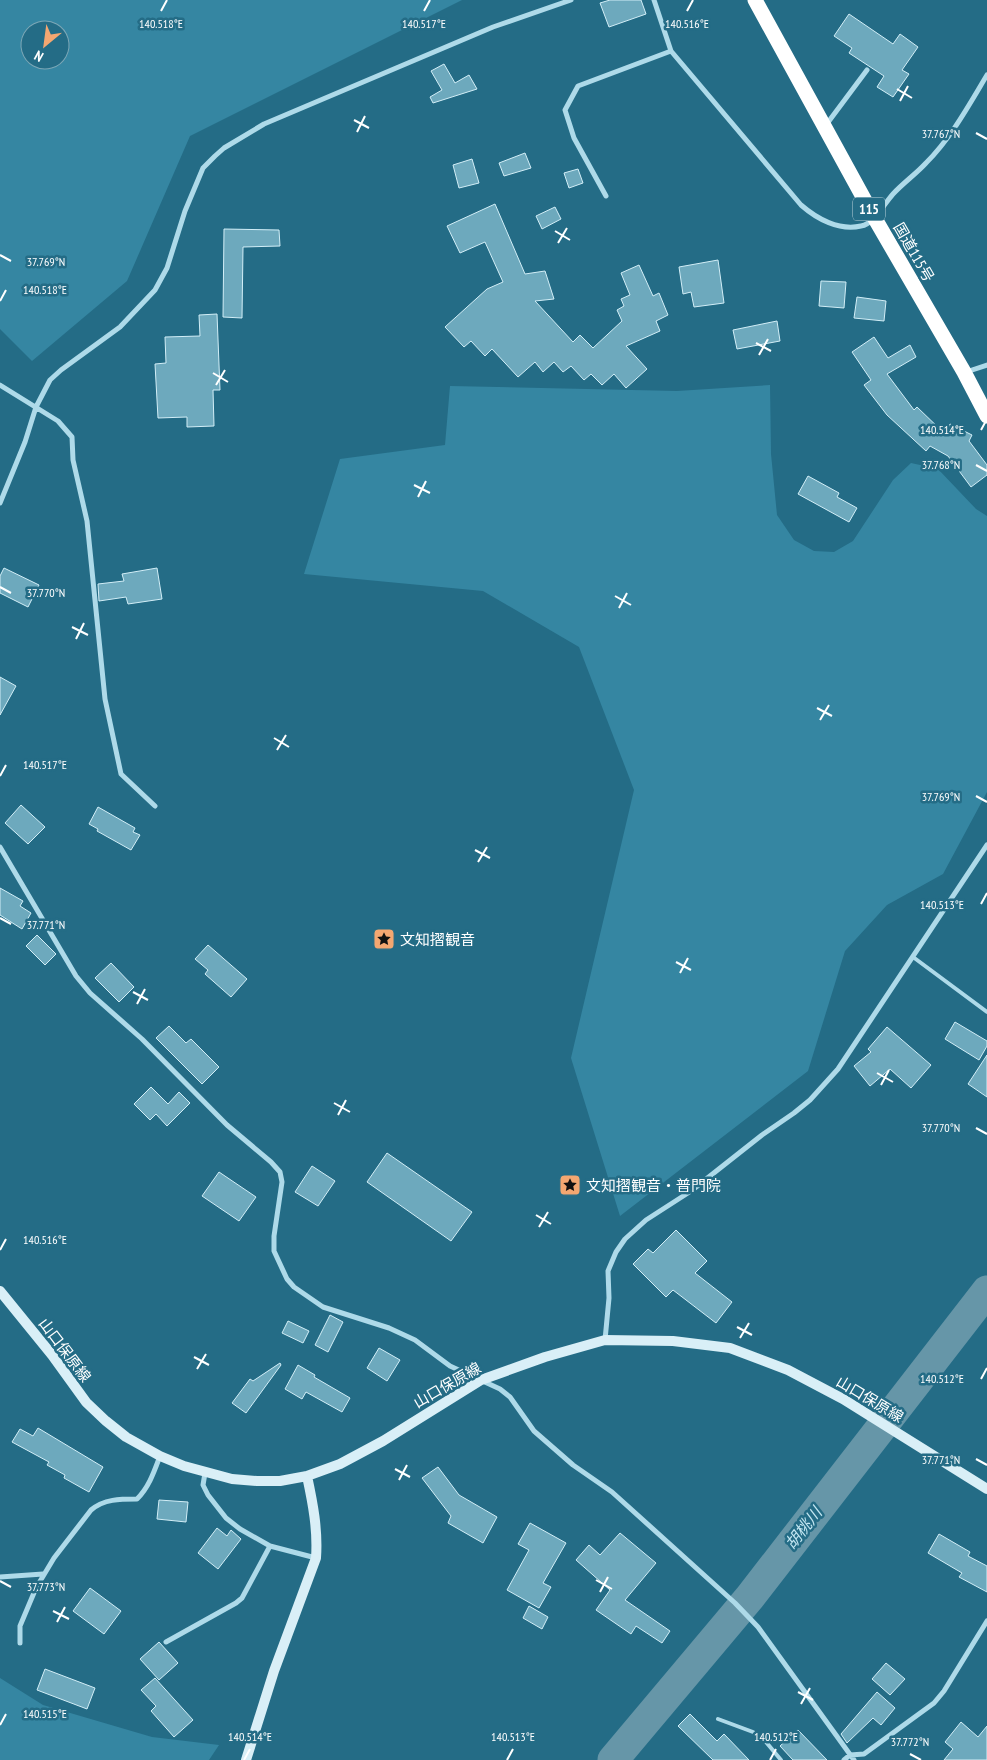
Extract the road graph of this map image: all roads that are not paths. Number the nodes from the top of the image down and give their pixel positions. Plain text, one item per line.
1 (571, 0) edge
2 (654, 0) edge
3 (755, 0) edge
4 (670, 51) junction
5 (867, 70) dead end
6 (987, 75) edge
7 (825, 127) junction
8 (606, 196) dead end
9 (874, 217) junction
10 (987, 365) edge
11 (964, 372) junction
12 (0, 385) edge
13 (36, 407) junction
14 (987, 416) edge
15 (0, 503) edge
16 (155, 806) dead end
17 (987, 845) edge
18 (0, 847) edge
19 (913, 957) junction
20 (987, 1012) edge
21 (0, 1291) edge
22 (605, 1340) junction
23 (481, 1380) junction
24 (160, 1456) junction
25 (205, 1473) junction
26 (308, 1476) junction
27 (987, 1488) edge
28 (270, 1546) junction
29 (316, 1558) junction
30 (43, 1574) junction
31 (0, 1577) edge
32 (987, 1621) edge
33 (166, 1642) dead end
34 (20, 1643) dead end
35 (718, 1719) dead end
36 (852, 1758) edge
37 (246, 1760) edge
38 (781, 1760) edge
39 (844, 1760) edge

1 - 13 street
2 - 4 street
3 - 7 highway, 国道115号 / 115
4 - 8 street
4 - 9 street
5 - 7 street
6 - 9 street
7 - 9 highway, 国道115号 / 115
9 - 11 highway, 国道115号 / 115
10 - 11 street
11 - 14 highway, 国道115号 / 115
12 - 13 street
13 - 15 street
13 - 16 street
17 - 19 street
18 - 23 street
19 - 20 lane
19 - 22 street
21 - 24 main road, 山口保原線
22 - 23 main road, 山口保原線
22 - 27 main road, 山口保原線
23 - 26 main road, 山口保原線
23 - 36 street
24 - 25 main road, 山口保原線
24 - 30 street
25 - 26 main road, 山口保原線
25 - 28 street
26 - 29 main road
28 - 29 street
28 - 33 street
29 - 37 main road
30 - 31 street
30 - 34 street
32 - 36 street
35 - 38 lane
36 - 39 street

